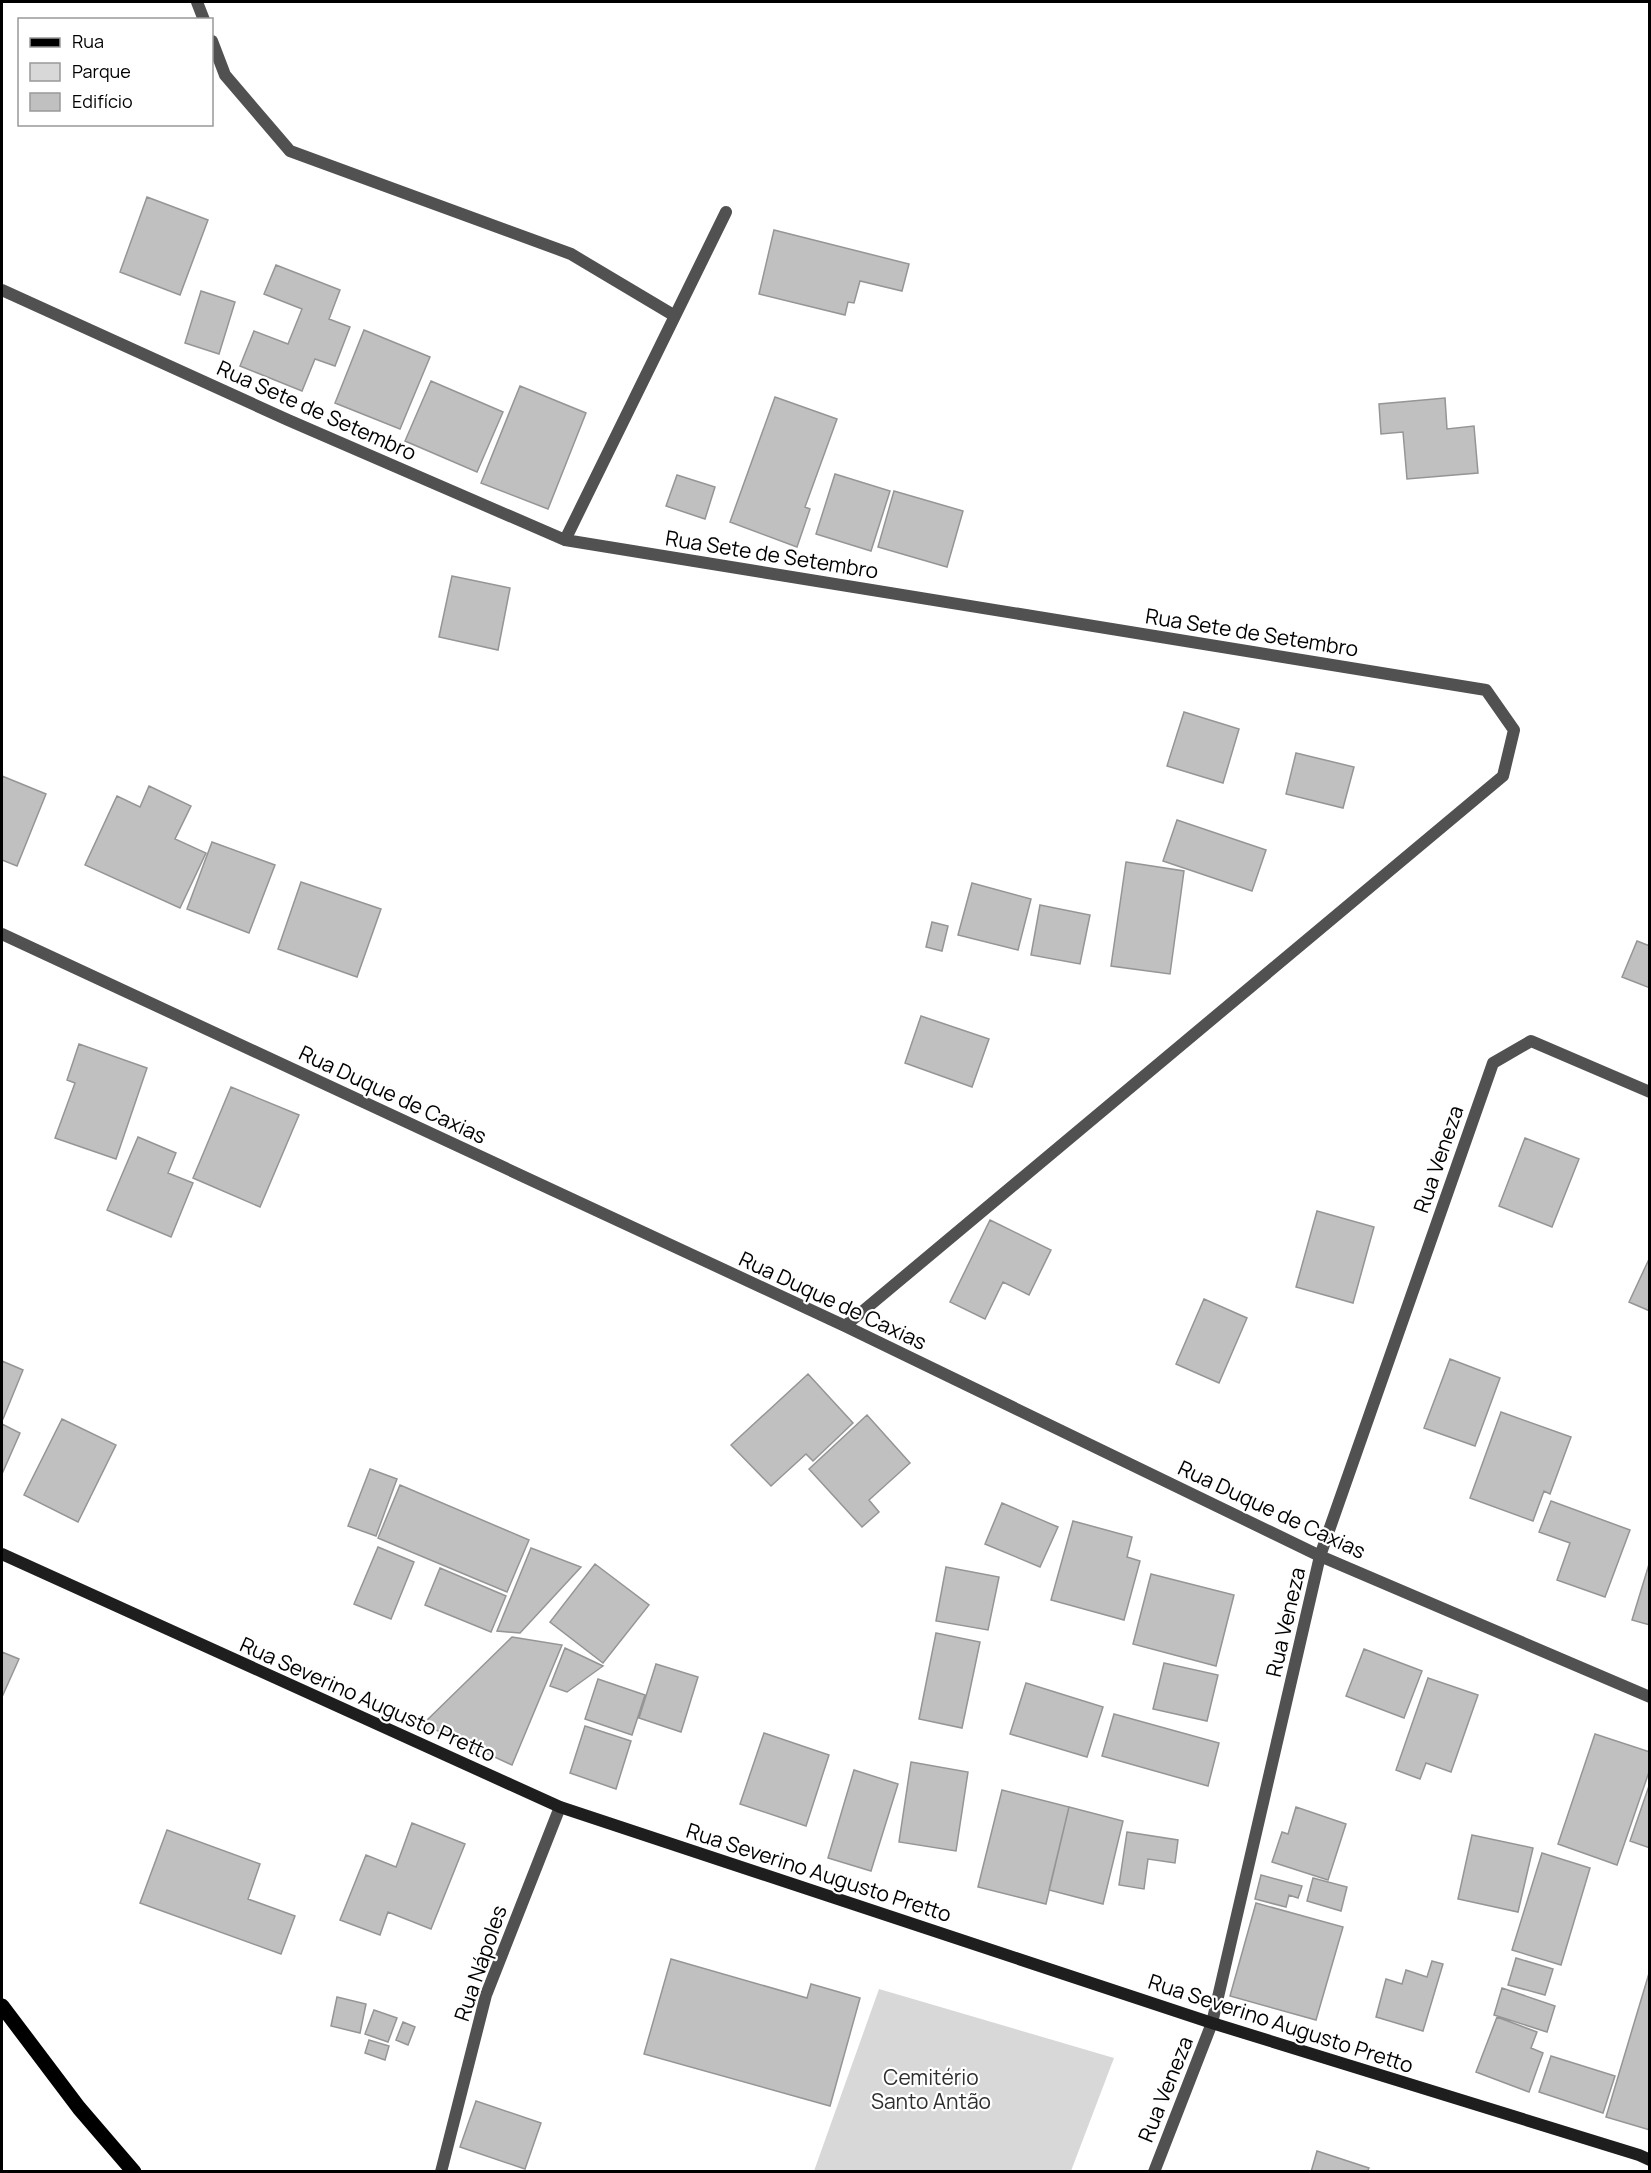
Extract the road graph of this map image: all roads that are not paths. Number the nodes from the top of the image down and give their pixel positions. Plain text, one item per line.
1 (197, 2) edge
2 (203, 18) edge
3 (213, 43) edge
4 (726, 212) dead end
5 (2, 290) edge
6 (675, 316) junction
7 (565, 540) junction
8 (2, 934) edge
9 (1650, 1092) edge
10 (845, 1326) junction
11 (2, 1554) edge
12 (1320, 1556) junction
13 (1650, 1697) edge
14 (560, 1807) junction
15 (2, 2006) edge
16 (1212, 2023) junction
17 (1650, 2160) edge
18 (134, 2172) edge
19 (441, 2172) edge
20 (1154, 2172) edge

1 - 2 street
3 - 6 street
4 - 6 street
5 - 7 street, Rua Sete de Setembro
6 - 7 street
7 - 10 street, Rua Sete de Setembro
8 - 10 street, Rua Duque de Caxias
9 - 12 street, Rua Veneza
10 - 12 street, Rua Duque de Caxias
11 - 14 street, Rua Severino Augusto Pretto
12 - 13 street, Rua Duque de Caxias
12 - 16 street, Rua Veneza
14 - 16 street, Rua Severino Augusto Pretto
14 - 19 street, Rua Nápoles
15 - 18 main road
16 - 17 street, Rua Severino Augusto Pretto
16 - 20 street, Rua Veneza

